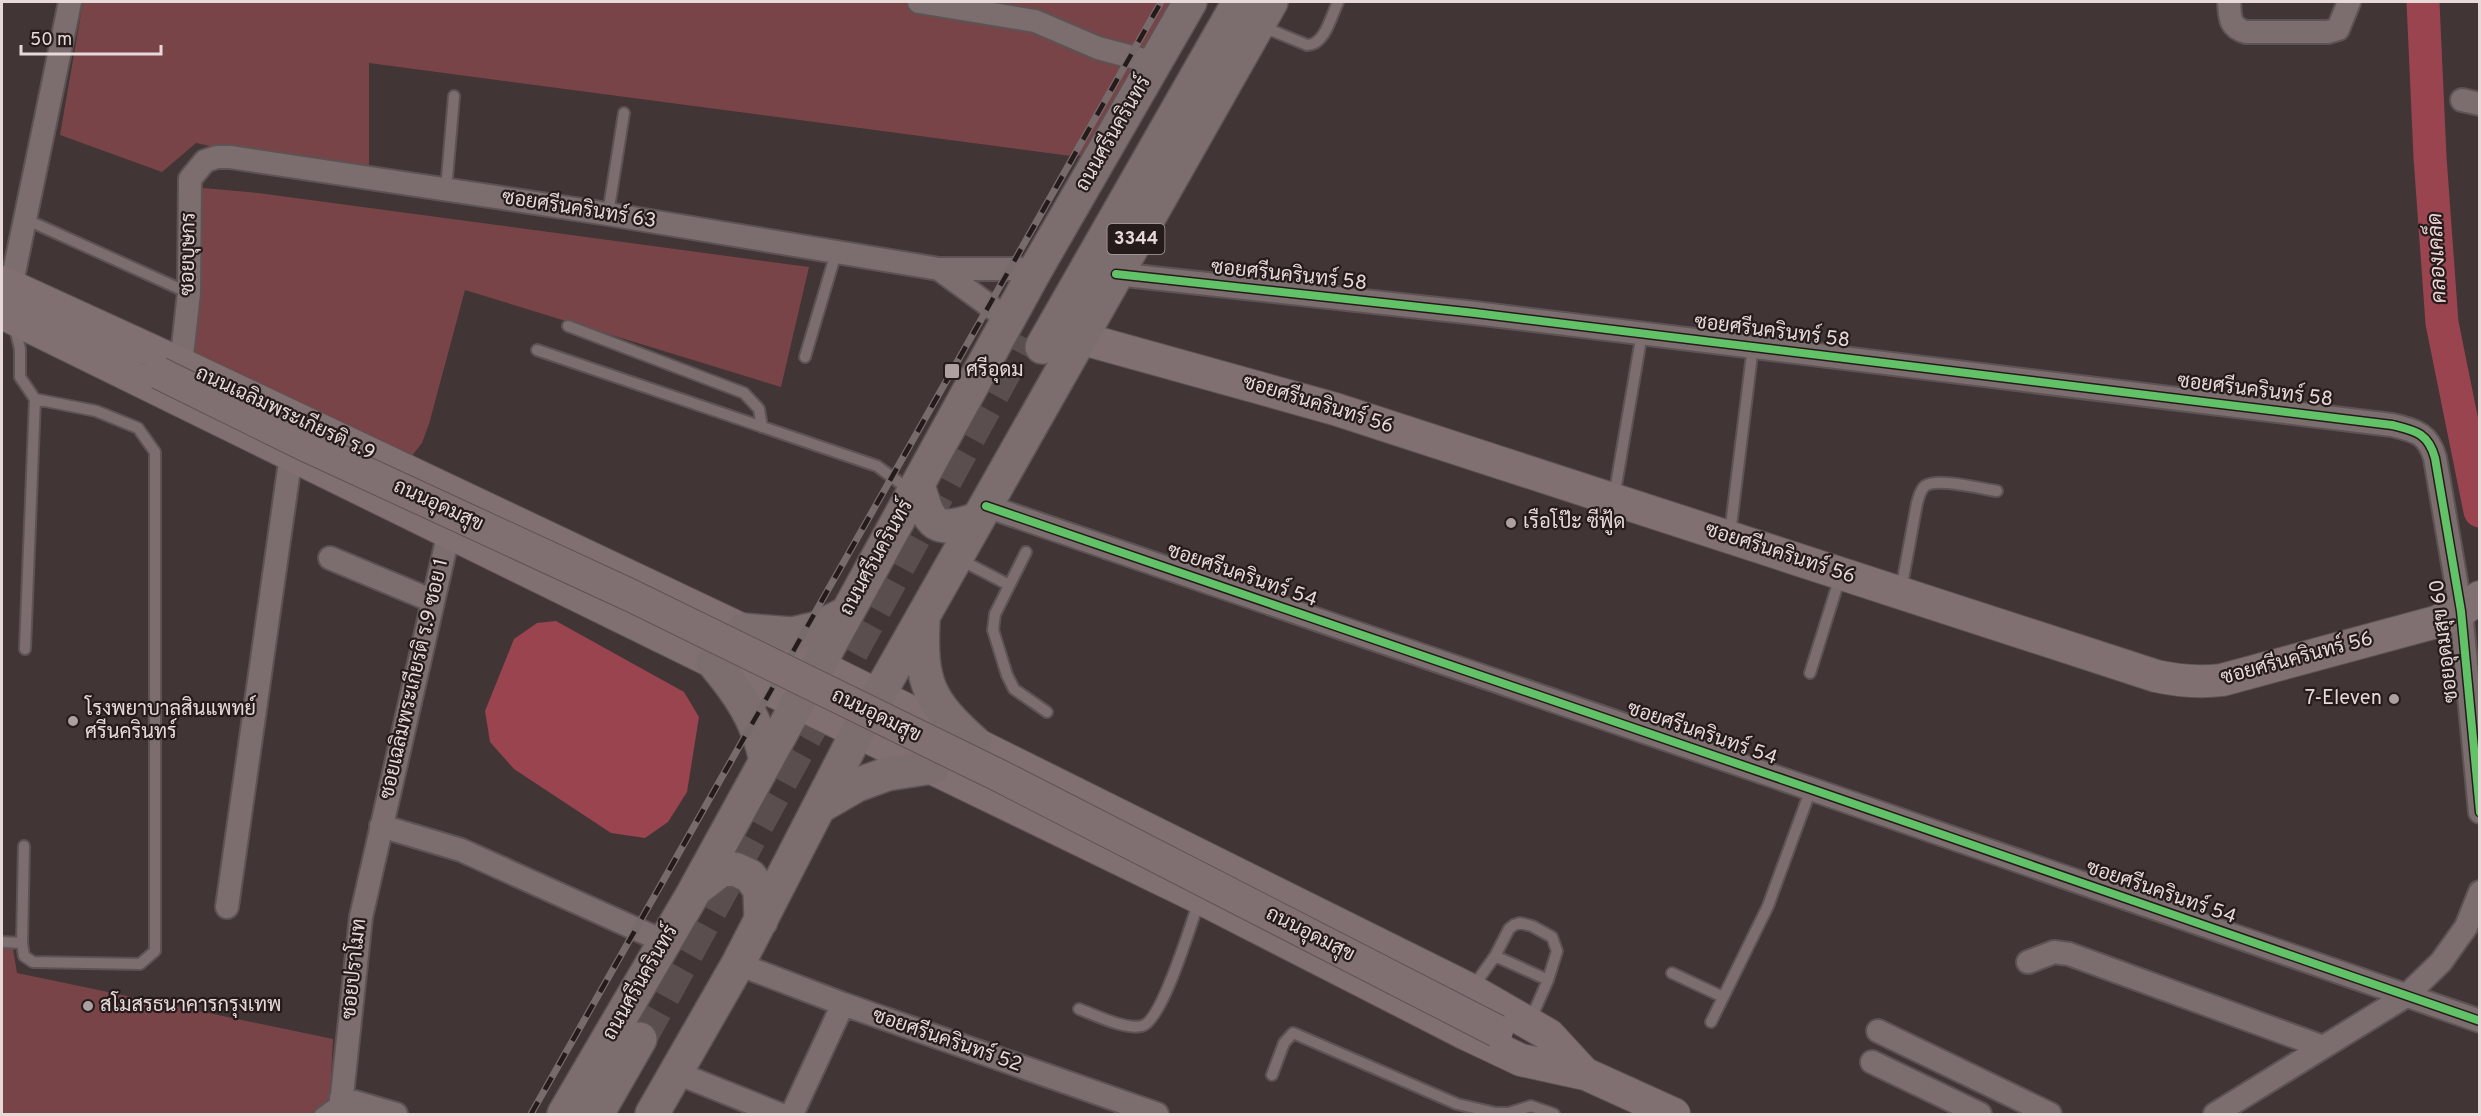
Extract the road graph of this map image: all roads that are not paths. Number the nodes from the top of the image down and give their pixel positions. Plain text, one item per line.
1 (70, 2) edge
2 (919, 2) edge
3 (1190, 2) edge
4 (1216, 2) edge
5 (1338, 2) edge
6 (2229, 2) edge
7 (2349, 2) edge
8 (1256, 9) edge
9 (1155, 63) junction
10 (454, 96) dead end
11 (624, 113) dead end
12 (217, 157) joint
13 (446, 190) junction
14 (608, 214) junction
15 (24, 219) junction
16 (836, 253) junction
17 (1036, 268) junction
18 (939, 269) junction
19 (1116, 274) junction
20 (189, 293) junction
21 (6, 301) edge
22 (567, 326) dead end
23 (1642, 333) junction
24 (1025, 335) junction
25 (1080, 338) junction
26 (1753, 346) junction
27 (537, 350) dead end
28 (805, 357) dead end
29 (170, 369) junction
30 (35, 399) junction
31 (762, 427) junction
32 (2422, 435) joint
33 (291, 456) junction
34 (915, 489) junction
35 (1997, 491) dead end
36 (1614, 500) junction
37 (982, 513) junction
38 (448, 532) junction
39 (1730, 537) junction
40 (1026, 552) dead end
41 (330, 558) dead end
42 (956, 558) junction
43 (1841, 574) junction
44 (1009, 585) junction
45 (662, 592) junction
46 (1901, 593) junction
47 (433, 601) junction
48 (2473, 602) edge
49 (847, 613) junction
50 (923, 618) junction
51 (645, 629) junction
52 (743, 630) junction
53 (26, 649) dead end
54 (712, 662) junction
55 (819, 666) junction
56 (1810, 673) dead end
57 (879, 695) junction
58 (799, 704) junction
59 (1047, 712) dead end
60 (858, 731) junction
61 (975, 743) junction
62 (766, 761) junction
63 (933, 767) junction
64 (1811, 789) junction
65 (819, 807) junction
66 (2480, 812) edge
67 (1122, 816) junction
68 (381, 826) junction
69 (24, 846) dead end
70 (1103, 851) junction
71 (694, 891) junction
72 (2480, 892) edge
73 (1200, 898) junction
74 (227, 907) dead end
75 (761, 921) junction
76 (2, 942) edge
77 (665, 942) junction
78 (22, 943) junction
79 (1495, 956) junction
80 (2028, 962) dead end
81 (738, 964) junction
82 (1672, 973) dead end
83 (1548, 980) junction
84 (1471, 990) junction
85 (2406, 996) junction
86 (1723, 997) junction
87 (843, 1004) junction
88 (1079, 1009) dead end
89 (2480, 1021) edge
90 (1711, 1022) dead end
91 (1529, 1023) junction
92 (1878, 1031) dead end
93 (2323, 1047) junction
94 (659, 1053) junction
95 (1872, 1062) dead end
96 (1585, 1074) junction
97 (1272, 1075) dead end
98 (341, 1106) edge
99 (320, 1114) edge
100 (396, 1114) edge
101 (564, 1114) edge
102 (597, 1114) edge
103 (622, 1114) edge
104 (651, 1114) edge
105 (778, 1114) edge
106 (792, 1114) edge
107 (1157, 1114) edge
108 (1554, 1114) edge
109 (1674, 1114) edge
110 (1980, 1114) edge
111 (2050, 1114) edge
112 (2215, 1114) edge

1 - 15 street
2 - 9 street
3 - 9 main road, ถนนศรีนครินทร์ / 3344
4 - 24 main road, ถนนศรีนครินทร์ / 3344
5 - 8 lane
6 - 7 street
8 - 19 main road, ถนนศรีนครินทร์ / 3344
8 - 24 main road, ถนนศรีนครินทร์ / 3344
9 - 17 main road, ถนนศรีนครินทร์ / 3344
10 - 13 lane
11 - 14 lane
12 - 13 street, ซอยศรีนครินทร์ 63
12 - 20 street, ซอยบุษกร
13 - 14 street, ซอยศรีนครินทร์ 63
14 - 16 street, ซอยศรีนครินทร์ 63
15 - 20 lane
15 - 21 street
16 - 18 street, ซอยศรีนครินทร์ 63
16 - 28 lane
17 - 18 street, ซอยศรีนครินทร์ 63
17 - 24 main road, ถนนศรีนครินทร์ / 3344
18 - 24 street, ซอยศรีนครินทร์ 63
19 - 23 street, ซอยศรีนครินทร์ 58
19 - 25 main road, ถนนศรีนครินทร์ / 3344
20 - 29 street, ซอยบุษกร
21 - 29 main road, ถนนเฉลิมพระเกียรติ ร.9
21 - 29 main road, ถนนเฉลิมพระเกียรติ ร.9
21 - 30 lane
21 - 33 main road, ถนนเฉลิมพระเกียรติ ร.9
22 - 31 lane
23 - 26 street, ซอยศรีนครินทร์ 58
23 - 36 lane
24 - 34 main road, ถนนศรีนครินทร์ / 3344
25 - 36 main road, ซอยศรีนครินทร์ 56
25 - 37 main road, ถนนศรีนครินทร์ / 3344
26 - 32 street, ซอยศรีนครินทร์ 58
26 - 39 lane
27 - 31 lane
29 - 45 main road, ถนนเฉลิมพระเกียรติ ร.9
29 - 96 main road, ถนนอุดมสุข, bridge
30 - 53 lane
30 - 78 lane
31 - 34 lane
32 - 48 street, ซอยอุดมสุข 60
33 - 38 main road, ถนนเฉลิมพระเกียรติ ร.9
33 - 74 street
34 - 37 main road
34 - 49 main road, ถนนศรีนครินทร์
35 - 46 lane
36 - 39 main road, ซอยศรีนครินทร์ 56
37 - 42 main road, ถนนศรีนครินทร์
37 - 64 street, ซอยศรีนครินทร์ 54
38 - 47 street, ซอยเฉลิมพระเกียรติ ร.9 ซอย 1
38 - 51 main road, ถนนเฉลิมพระเกียรติ ร.9
39 - 43 main road, ซอยศรีนครินทร์ 56
40 - 44 lane
41 - 47 street
42 - 44 lane
42 - 50 main road, ถนนศรีนครินทร์
43 - 46 main road, ซอยศรีนครินทร์ 56
43 - 56 lane
44 - 59 lane
45 - 51 main road
45 - 52 main road, ถนนเฉลิมพระเกียรติ ร.9
46 - 48 main road, ซอยศรีนครินทร์ 56
47 - 68 street, ซอยเฉลิมพระเกียรติ ร.9 ซอย 1
48 - 66 street, ซอยอุดมสุข 60
49 - 52 main road
49 - 55 main road, ถนนศรีนครินทร์
50 - 57 main road, ถนนศรีนครินทร์
50 - 61 main road
51 - 54 main road, ถนนเฉลิมพระเกียรติ ร.9
52 - 55 main road, ถนนเฉลิมพระเกียรติ ร.9
54 - 58 main road, ถนนเฉลิมพระเกียรติ ร.9
54 - 62 main road
55 - 57 main road, ถนนอุดมสุข
55 - 58 main road, ถนนศรีนครินทร์
57 - 60 main road, ถนนศรีนครินทร์
57 - 61 main road, ถนนอุดมสุข
58 - 60 main road, ถนนอุดมสุข
58 - 62 main road, ถนนศรีนครินทร์
60 - 63 main road, ถนนอุดมสุข
60 - 65 main road, ถนนศรีนครินทร์
61 - 67 main road, ถนนอุดมสุข
62 - 71 main road, ถนนศรีนครินทร์
63 - 65 main road
63 - 70 main road, ถนนอุดมสุข
64 - 85 street, ซอยศรีนครินทร์ 54
64 - 86 lane
65 - 75 main road, ถนนศรีนครินทร์
67 - 70 main road
67 - 84 main road, ถนนอุดมสุข
68 - 77 street
68 - 98 street, ซอยปราโมท
69 - 78 lane
70 - 73 main road, ถนนอุดมสุข
71 - 75 main road
71 - 77 main road, ถนนศรีนครินทร์
72 - 85 street
73 - 88 lane
73 - 96 main road, ถนนอุดมสุข
75 - 81 main road, ถนนศรีนครินทร์
76 - 78 lane
77 - 101 main road, ถนนศรีนครินทร์
79 - 83 lane
79 - 83 lane
79 - 84 lane
80 - 93 street
81 - 87 street, ซอยศรีนครินทร์ 52
81 - 94 main road, ถนนศรีนครินทร์
82 - 86 lane
83 - 91 lane
84 - 91 main road, ถนนอุดมสุข
85 - 89 street, ซอยศรีนครินทร์ 54
85 - 93 street
86 - 90 lane
87 - 106 street
87 - 107 street, ซอยศรีนครินทร์ 52
91 - 96 main road, ถนนอุดมสุข
92 - 111 street
93 - 112 street
94 - 102 main road, ถนนศรีนครินทร์
94 - 103 main road, ถนนศรีนครินทร์
94 - 104 main road, ถนนศรีนครินทร์
94 - 105 street
95 - 110 street
96 - 109 main road, ถนนอุดมสุข
97 - 108 lane
98 - 99 lane
98 - 100 street

